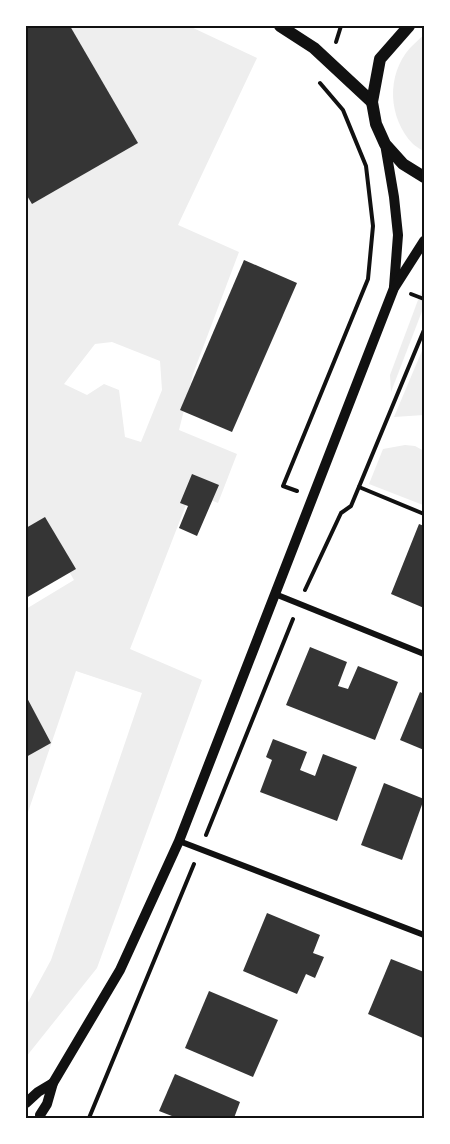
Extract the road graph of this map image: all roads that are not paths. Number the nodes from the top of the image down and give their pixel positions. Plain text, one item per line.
1 (280, 26) edge
2 (402, 26) edge
3 (408, 26) edge
4 (372, 102) junction
5 (385, 144) junction
6 (424, 177) edge
7 (424, 241) edge
8 (394, 288) junction
9 (275, 594) junction
10 (424, 654) edge
11 (179, 841) junction
12 (424, 935) edge
13 (53, 1083) junction
14 (26, 1103) edge
15 (40, 1117) edge

1 - 4 main road
2 - 3 main road
3 - 4 main road
4 - 5 main road
5 - 6 main road
5 - 8 street
7 - 8 street
8 - 9 street
9 - 10 street
9 - 11 street
11 - 12 street
11 - 13 street
13 - 14 street
13 - 15 street
14 - 15 street

